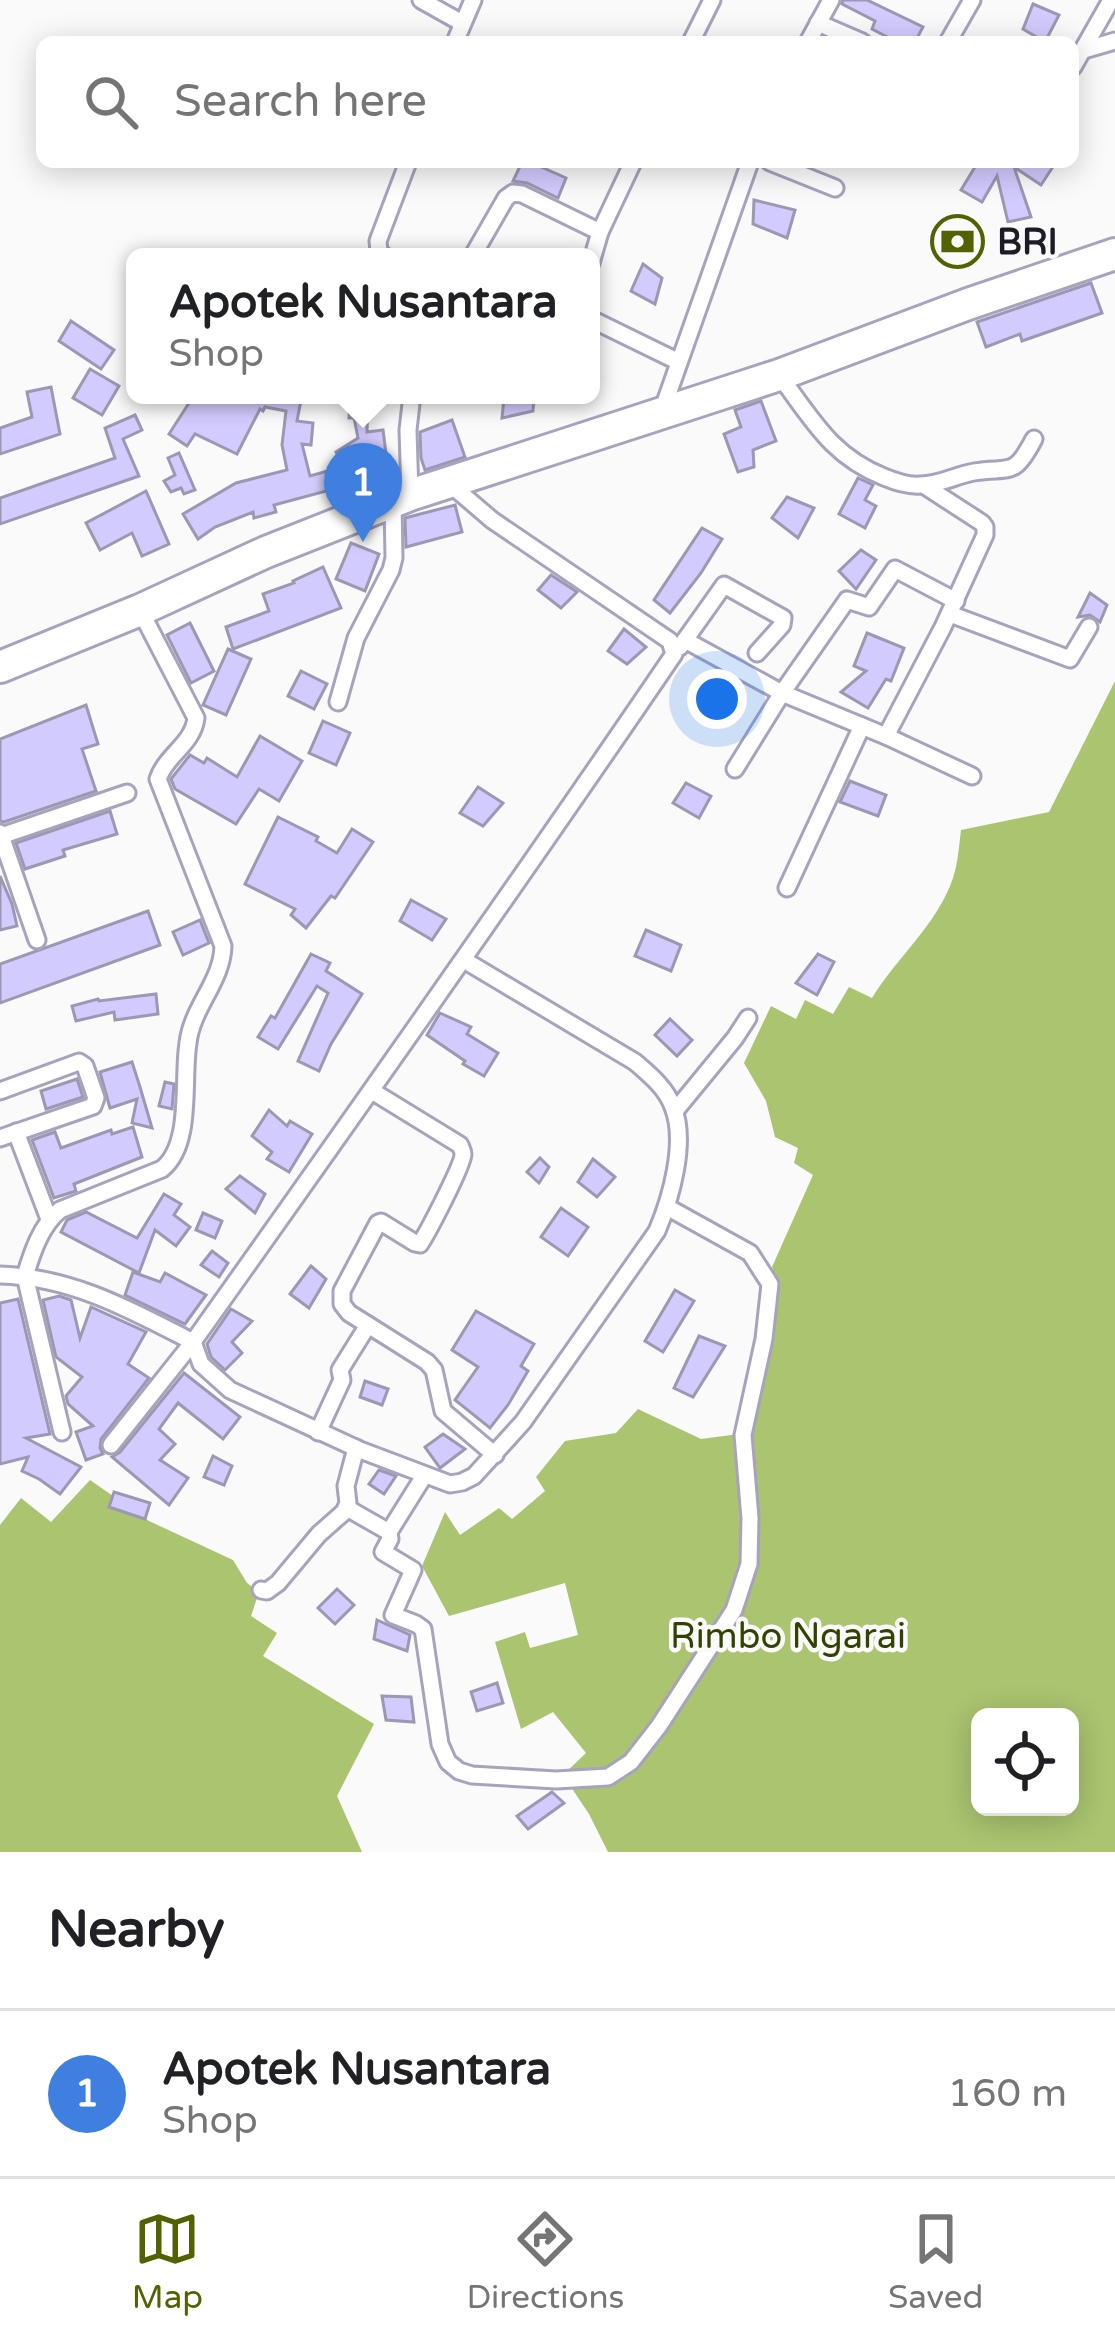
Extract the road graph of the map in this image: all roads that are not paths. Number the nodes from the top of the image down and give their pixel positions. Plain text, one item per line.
1 (421, 0) edge
2 (473, 0) edge
3 (712, 0) edge
4 (831, 0) edge
5 (972, 0) edge
6 (1111, 0) edge
7 (462, 23) junction
8 (818, 23) junction
9 (457, 36) edge
10 (695, 36) edge
11 (811, 36) edge
12 (848, 36) edge
13 (951, 36) edge
14 (1115, 41) edge
15 (1084, 50) junction
16 (1079, 58) edge
17 (406, 168) edge
18 (630, 168) edge
19 (748, 168) edge
20 (785, 168) edge
21 (835, 188) dead end
22 (600, 232) junction
23 (379, 248) edge
24 (477, 248) edge
25 (595, 248) edge
26 (1115, 254) edge
27 (600, 324) edge
28 (679, 362) junction
29 (779, 375) junction
30 (411, 404) edge
31 (662, 413) junction
32 (1034, 439) dead end
33 (450, 484) junction
34 (925, 486) junction
35 (401, 499) junction
36 (953, 607) junction
37 (140, 610) junction
38 (1088, 627) dead end
39 (680, 647) junction
40 (757, 653) dead end
41 (0, 667) edge
42 (782, 693) junction
43 (338, 702) dead end
44 (862, 726) junction
45 (886, 736) junction
46 (735, 769) dead end
47 (972, 776) dead end
48 (127, 794) dead end
49 (0, 834) edge
50 (6, 876) edge
51 (787, 888) dead end
52 (38, 940) dead end
53 (464, 960) junction
54 (748, 1018) dead end
55 (0, 1090) edge
56 (372, 1091) junction
57 (675, 1112) junction
58 (8, 1135) edge
59 (668, 1207) junction
60 (49, 1219) junction
61 (0, 1275) edge
62 (25, 1276) junction
63 (368, 1325) junction
64 (193, 1342) junction
65 (62, 1432) dead end
66 (319, 1432) junction
67 (111, 1445) dead end
68 (356, 1448) junction
69 (495, 1455) junction
70 (424, 1476) junction
71 (346, 1508) junction
72 (389, 1532) junction
73 (262, 1590) dead end

1 - 7 street
2 - 7 street
3 - 10 street
4 - 8 street
5 - 13 street
6 - 15 street
7 - 9 street
8 - 11 street
8 - 12 street
14 - 15 street
15 - 16 street
17 - 23 street
18 - 22 street
19 - 28 street
20 - 21 street
22 - 24 street
22 - 25 street
26 - 29 highway
27 - 28 street
28 - 31 street
29 - 31 highway
29 - 34 street
30 - 35 street
31 - 33 highway
32 - 34 street
33 - 35 highway
33 - 39 street
34 - 36 street
35 - 37 highway
35 - 43 street
36 - 38 street
36 - 42 street
36 - 45 street
37 - 41 highway
37 - 60 street
39 - 40 street
39 - 42 street
39 - 53 street
42 - 44 street
42 - 46 street
44 - 45 street
44 - 51 street
45 - 47 street
48 - 49 street
49 - 50 street
50 - 52 street
53 - 56 street
53 - 57 street
54 - 57 street
55 - 58 street
56 - 63 street
56 - 64 street
57 - 59 street
58 - 60 street
59 - 69 street
59 - 72 street
60 - 62 street
61 - 62 street
62 - 64 street
62 - 65 street
63 - 66 street
63 - 69 street
64 - 66 street
64 - 67 street
66 - 68 street
68 - 70 street
68 - 71 street
69 - 70 street
70 - 72 street
71 - 72 street
71 - 73 street

